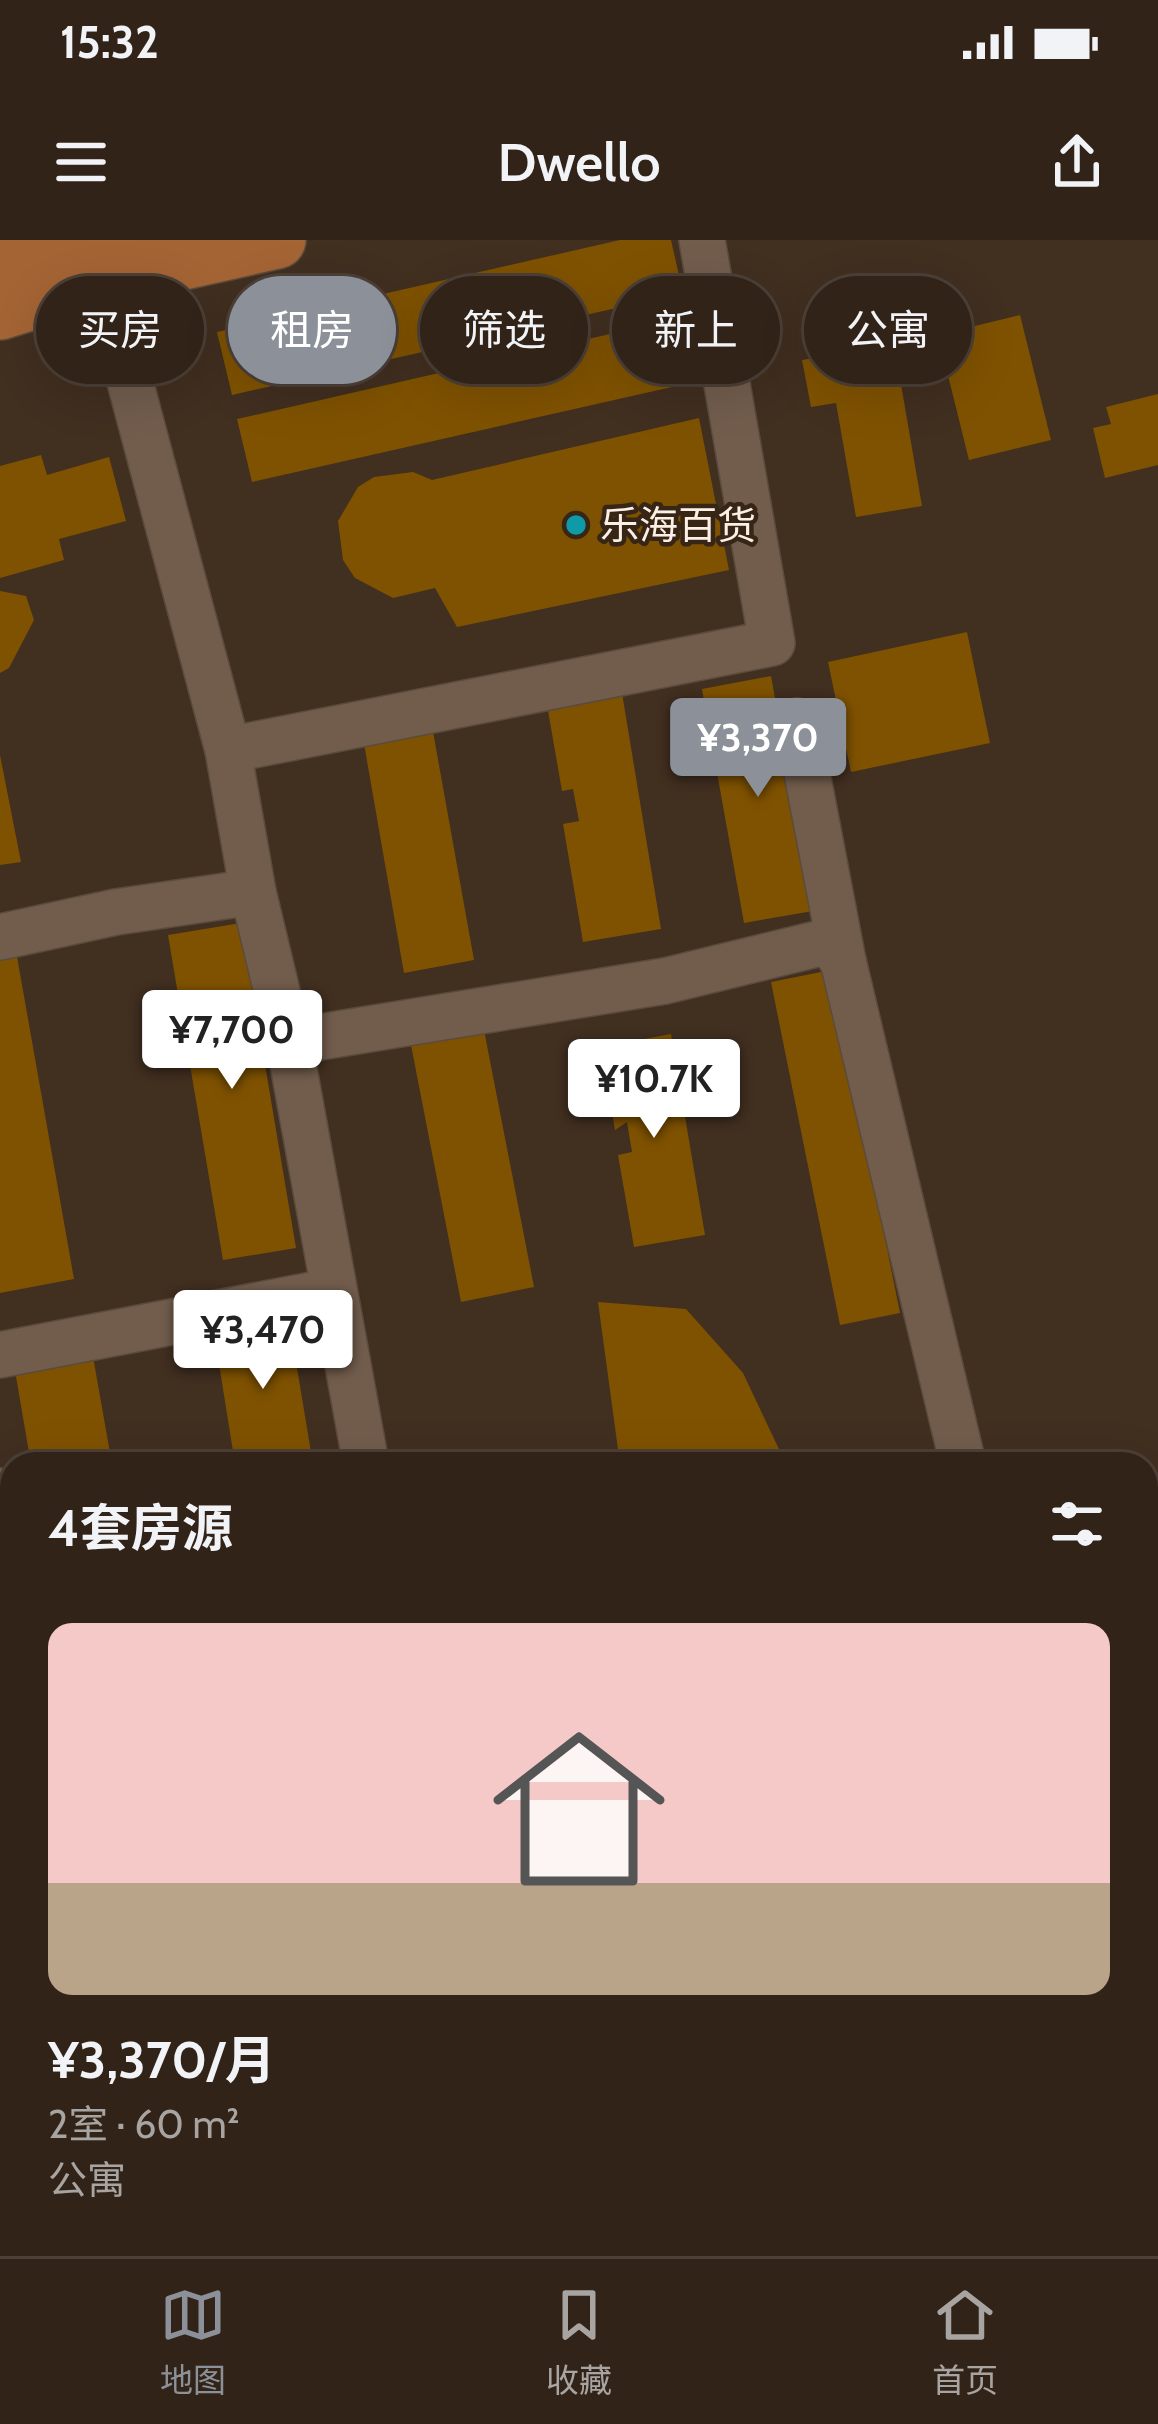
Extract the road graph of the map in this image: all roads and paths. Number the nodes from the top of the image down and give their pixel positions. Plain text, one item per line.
1 (277, 240) edge
2 (702, 240) edge
3 (103, 251) edge
4 (0, 264) edge
5 (0, 311) edge
6 (797, 721) dead end
7 (228, 750) junction
8 (253, 892) junction
9 (0, 937) edge
10 (843, 961) junction
11 (289, 1042) junction
12 (333, 1291) junction
13 (0, 1355) edge
14 (364, 1452) edge
15 (960, 1452) edge

1 - 3 main road
2 - 7 street
3 - 4 main road
3 - 5 main road
3 - 7 street
6 - 10 street
7 - 8 street
8 - 9 street
8 - 11 street
10 - 11 street
10 - 15 street
11 - 12 street
12 - 13 street
12 - 14 street

